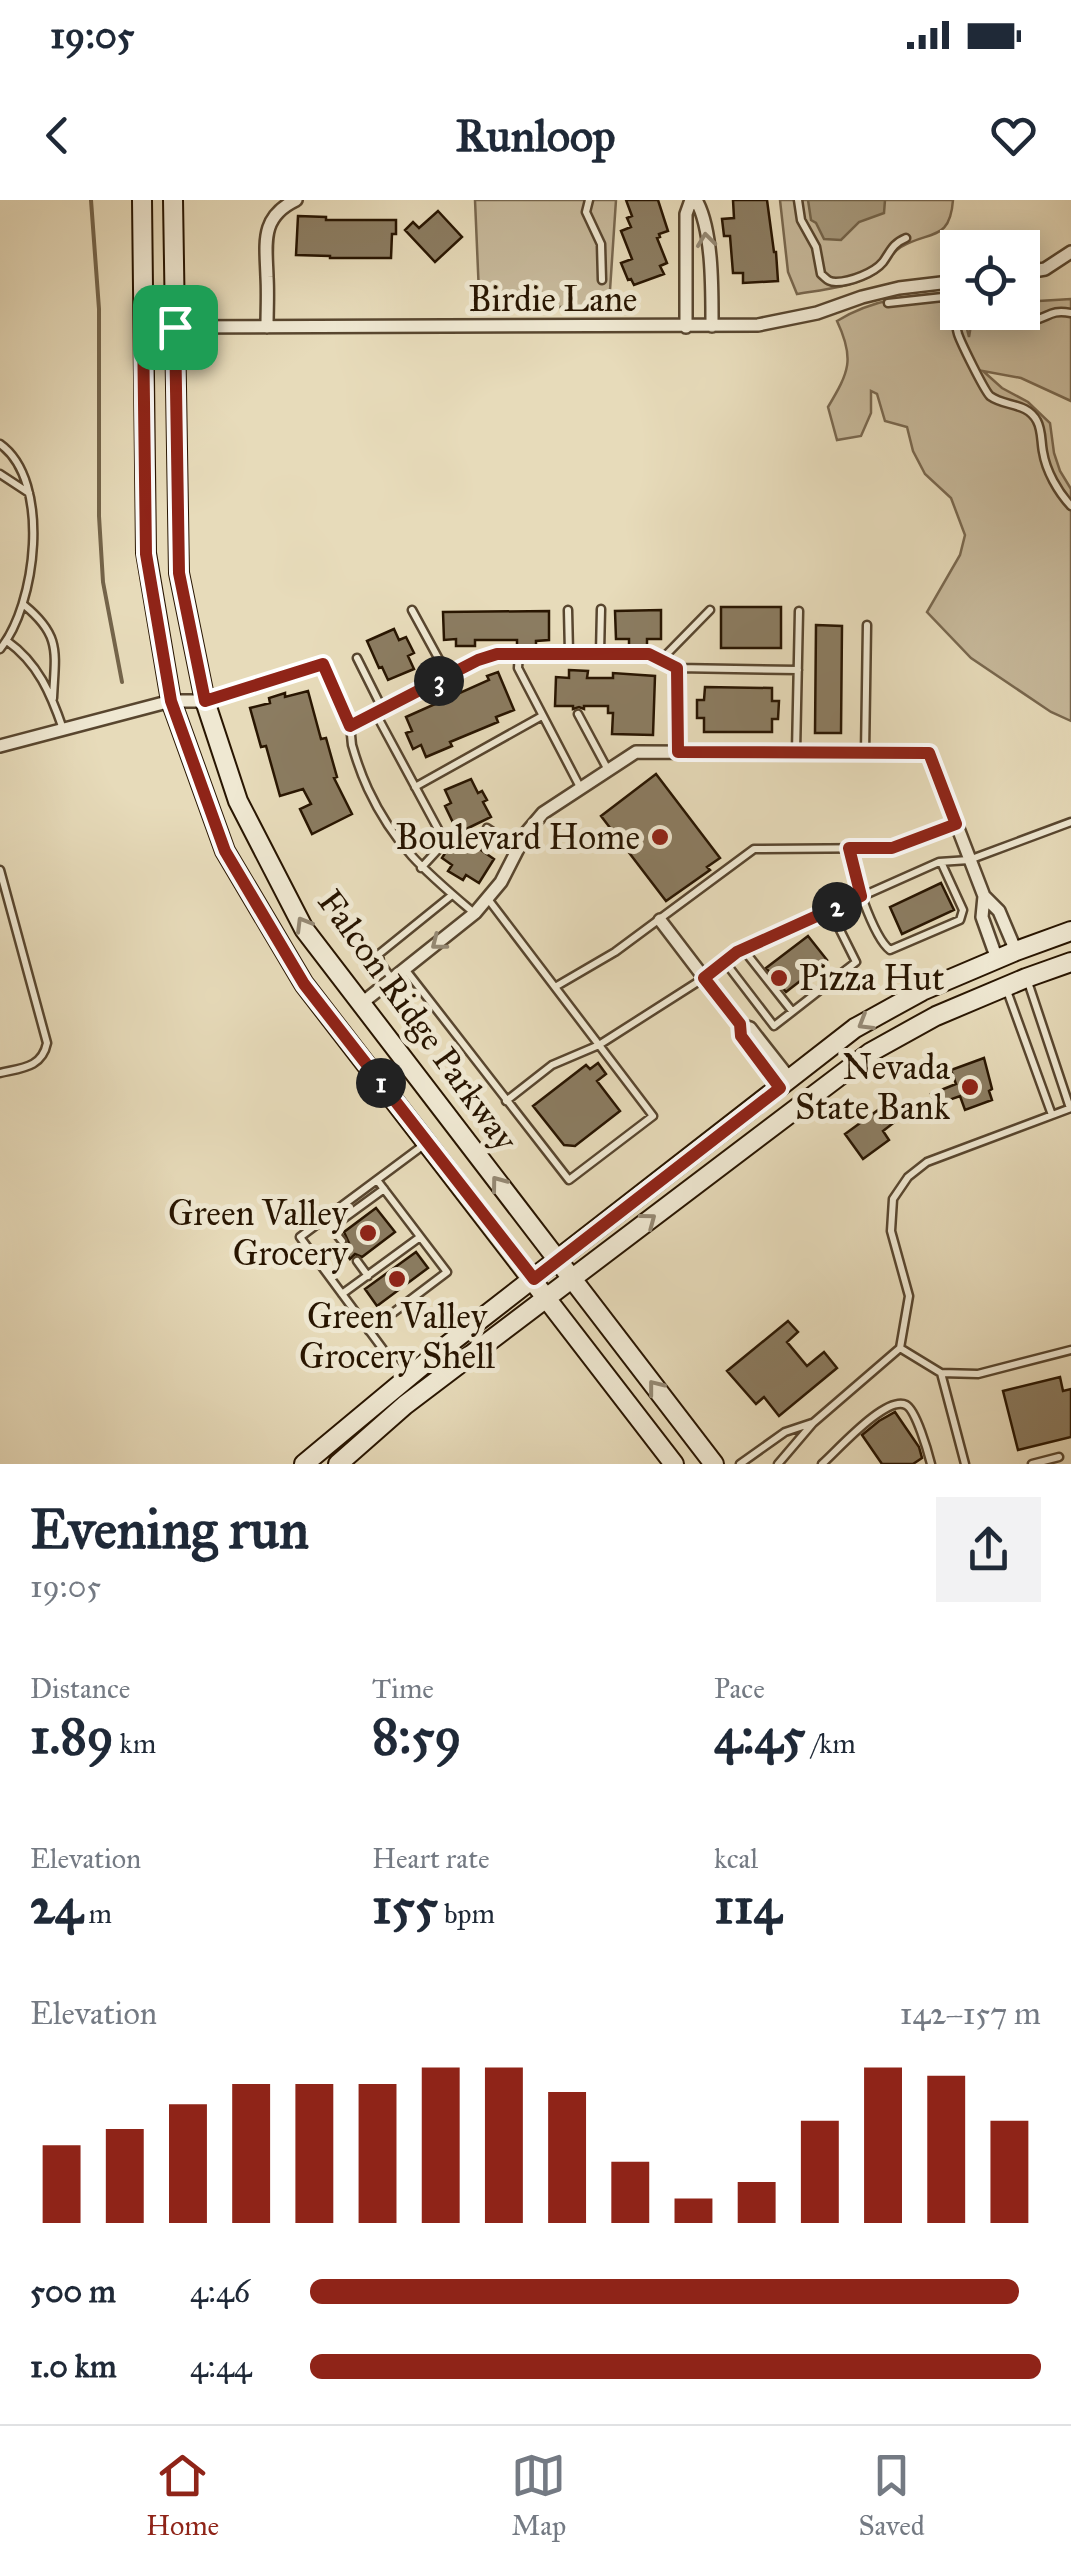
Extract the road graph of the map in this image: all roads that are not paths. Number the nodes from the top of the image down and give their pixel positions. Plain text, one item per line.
1 (142, 200) edge
2 (174, 200) edge
3 (296, 200) edge
4 (589, 200) edge
5 (693, 200) edge
6 (798, 200) edge
7 (906, 238) dead end
8 (1071, 252) edge
9 (1040, 270) edge
10 (602, 280) dead end
11 (940, 284) edge
12 (712, 288) junction
13 (686, 289) junction
14 (940, 297) edge
15 (888, 303) dead end
16 (1071, 313) edge
17 (1040, 317) edge
18 (267, 326) junction
19 (686, 326) junction
20 (712, 326) junction
21 (143, 327) junction
22 (175, 327) junction
23 (958, 330) edge
24 (0, 444) edge
25 (0, 474) edge
26 (30, 494) junction
27 (1071, 506) edge
28 (24, 605) junction
29 (601, 609) dead end
30 (412, 610) dead end
31 (568, 610) dead end
32 (710, 610) dead end
33 (799, 611) dead end
34 (867, 625) dead end
35 (7, 641) junction
36 (0, 649) edge
37 (519, 653) junction
38 (568, 653) junction
39 (600, 654) junction
40 (356, 658) dead end
41 (661, 660) junction
42 (677, 668) junction
43 (798, 670) junction
44 (448, 676) junction
45 (53, 699) junction
46 (171, 701) junction
47 (205, 701) junction
48 (380, 712) junction
49 (578, 714) dead end
50 (542, 716) junction
51 (350, 726) junction
52 (63, 729) junction
53 (0, 746) edge
54 (678, 752) junction
55 (796, 753) junction
56 (865, 753) junction
57 (608, 770) junction
58 (415, 787) junction
59 (580, 788) junction
60 (1071, 822) edge
61 (956, 824) junction
62 (487, 828) dead end
63 (849, 848) junction
64 (518, 849) junction
65 (970, 860) junction
66 (941, 862) junction
67 (421, 868) junction
68 (0, 870) edge
69 (452, 894) junction
70 (861, 896) junction
71 (984, 896) junction
72 (488, 900) junction
73 (830, 910) junction
74 (476, 914) junction
75 (660, 920) junction
76 (1071, 931) edge
77 (743, 950) junction
78 (1016, 951) junction
79 (997, 959) junction
80 (725, 962) junction
81 (1071, 962) edge
82 (405, 969) junction
83 (704, 978) junction
84 (1026, 978) junction
85 (392, 979) junction
86 (1006, 987) junction
87 (555, 988) junction
88 (362, 1003) junction
89 (792, 1012) junction
90 (599, 1045) junction
91 (0, 1073) edge
92 (785, 1083) junction
93 (506, 1101) junction
94 (1071, 1108) edge
95 (1052, 1116) junction
96 (428, 1143) junction
97 (376, 1180) junction
98 (384, 1189) junction
99 (420, 1237) junction
100 (342, 1241) dead end
101 (357, 1261) dead end
102 (557, 1261) junction
103 (368, 1276) junction
104 (534, 1279) junction
105 (571, 1279) junction
106 (342, 1294) junction
107 (547, 1298) junction
108 (369, 1331) junction
109 (900, 1348) junction
110 (1071, 1350) edge
111 (941, 1373) junction
112 (406, 1380) junction
113 (813, 1423) junction
114 (382, 1425) junction
115 (1060, 1457) dead end
116 (304, 1464) edge
117 (338, 1464) edge
118 (674, 1464) edge
119 (714, 1464) edge
120 (740, 1464) edge
121 (778, 1464) edge
122 (822, 1464) edge
123 (931, 1464) edge
124 (965, 1464) edge
125 (1032, 1464) edge

1 - 21 main road, Falcon Ridge Parkway
2 - 22 main road, Falcon Ridge Parkway
3 - 18 street
4 - 10 lane
12 -> 5 street
5 - 13 street
6 - 7 lane
8 - 9 street
11 - 20 street, Birdie Lane
12 - 13 street
12 - 20 street
13 - 19 street
14 - 15 lane
16 - 17 lane
18 - 19 street, Birdie Lane
18 - 22 street, Birdie Lane
19 - 20 street, Birdie Lane
21 - 22 street, Birdie Lane
21 - 46 main road, Falcon Ridge Parkway
22 - 47 main road, Falcon Ridge Parkway
23 - 27 lane
24 - 26 lane
25 - 26 lane
26 - 28 lane
28 - 35 lane
28 - 45 lane
29 - 39 lane
30 - 44 lane
31 - 38 lane
32 - 41 lane
33 - 43 lane
34 - 56 lane
35 - 36 lane
35 - 45 lane
37 - 38 lane
37 - 44 lane
37 - 50 lane
38 - 39 lane
39 - 41 lane
40 - 48 lane
41 - 42 lane
42 - 43 lane
42 - 54 lane
43 - 55 lane
44 - 48 lane
45 - 52 lane
46 - 47 street
46 - 52 street
46 - 96 main road, Falcon Ridge Parkway
47 - 51 lane
88 -> 47 main road, Falcon Ridge Parkway
48 - 51 lane
48 - 58 lane
49 - 57 lane
50 - 58 lane
50 - 59 lane
51 - 67 lane
52 - 53 street
54 - 55 street
54 - 57 street
55 - 56 street
56 - 61 street
57 - 59 street
58 - 67 lane
59 - 64 street
60 - 65 lane
61 - 63 lane
61 - 65 street
62 - 64 lane
63 - 70 lane
63 - 75 lane
64 - 72 street
65 - 66 lane
65 - 71 street
66 - 70 lane
66 - 70 lane
67 - 69 lane
68 - 91 lane
69 - 74 lane
69 - 85 lane
70 - 73 lane
71 - 78 street
71 - 79 street
72 - 74 street
72 - 87 lane
73 - 77 lane
73 - 89 lane
74 -> 82 street
75 - 83 street
75 - 87 lane
76 - 78 main road
77 - 80 lane
77 - 89 lane
78 - 79 main road
78 - 84 main road
79 - 86 main road
79 -> 92 main road
80 - 83 lane
80 - 89 lane
81 - 84 main road
82 - 85 street
82 - 93 lane
83 - 90 lane
83 - 92 street
84 - 86 main road
84 - 94 lane
85 - 88 street
86 - 95 lane
105 -> 86 main road
87 - 90 lane
102 -> 88 main road, Falcon Ridge Parkway
90 - 93 lane
90 - 93 lane
92 - 102 main road
94 - 95 lane
95 - 109 lane
96 - 97 lane
96 - 104 main road, Falcon Ridge Parkway
97 - 98 lane
97 - 106 lane
98 - 99 lane
98 - 100 lane
99 - 103 lane
99 - 108 lane
101 - 103 lane
102 - 104 main road
102 - 105 main road, Falcon Ridge Parkway
103 - 106 lane
104 - 107 main road, Falcon Ridge Parkway
104 - 112 main road
105 - 107 main road
119 -> 105 main road, Falcon Ridge Parkway
106 - 108 lane
107 - 114 main road
107 - 118 main road, Falcon Ridge Parkway
108 - 112 lane
109 - 111 lane
109 - 113 lane
110 - 111 lane
111 - 124 lane
112 - 114 main road
112 - 116 main road
113 - 120 lane
113 - 121 lane
114 - 117 main road
115 - 125 lane
122 - 123 lane

